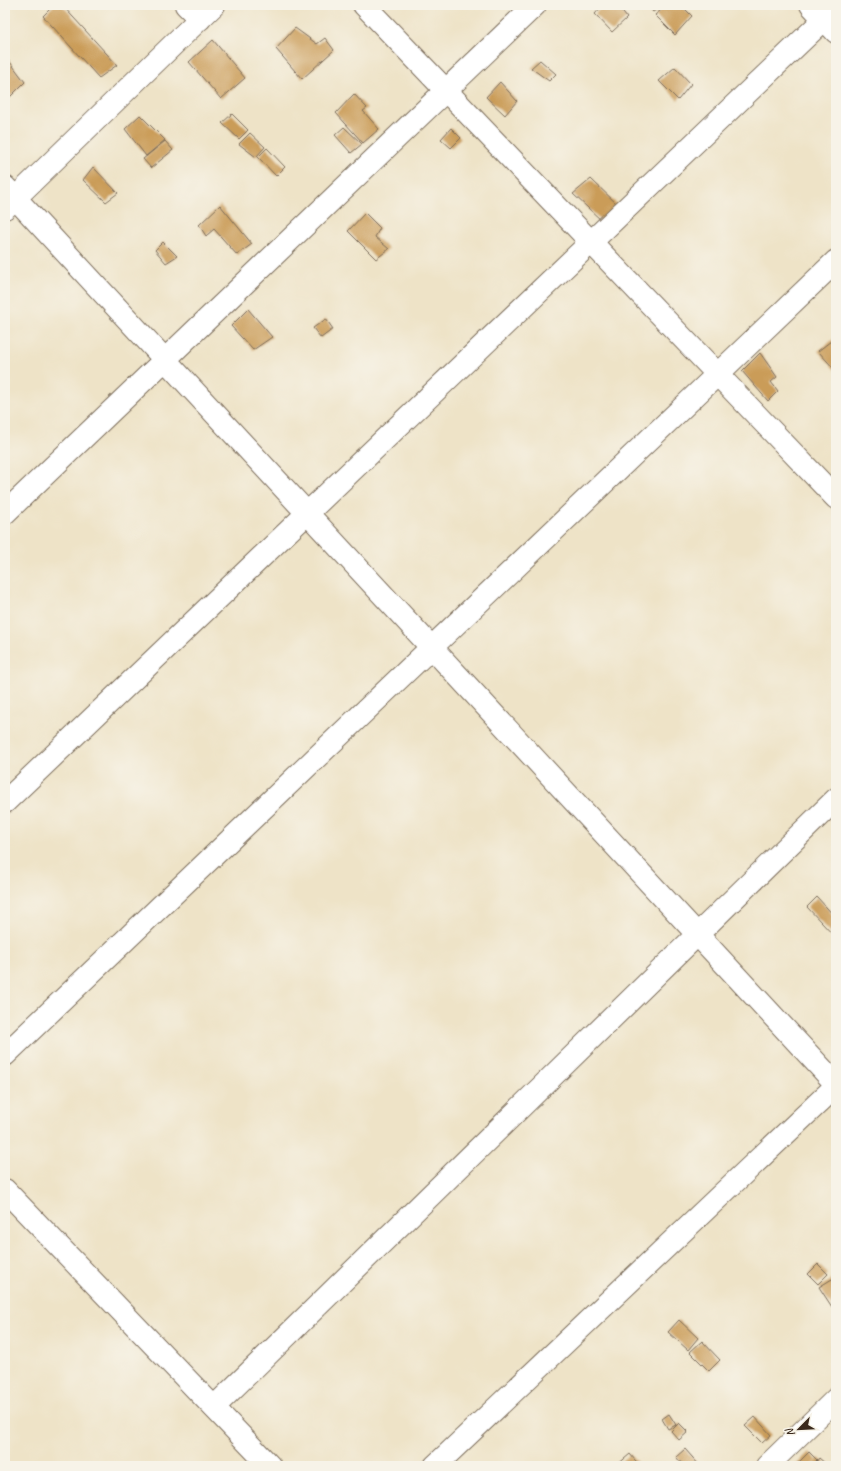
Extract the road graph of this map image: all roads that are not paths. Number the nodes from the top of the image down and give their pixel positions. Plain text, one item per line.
1 (364, 5) edge
2 (535, 5) edge
3 (200, 10) edge
4 (827, 16) edge
5 (446, 90) junction
6 (8, 198) edge
7 (591, 242) junction
8 (836, 260) edge
9 (164, 359) junction
10 (717, 374) junction
11 (836, 498) edge
12 (5, 513) edge
13 (307, 513) junction
14 (431, 647) junction
15 (836, 799) edge
16 (5, 802) edge
17 (697, 934) junction
18 (5, 1055) edge
19 (836, 1085) edge
20 (5, 1190) edge
21 (836, 1398) edge
22 (214, 1408) junction
23 (270, 1466) edge
24 (435, 1466) edge
25 (767, 1466) edge

1 - 5 street
2 - 5 street
3 - 6 street
4 - 7 street
5 - 7 street
5 - 9 street
6 - 9 street
7 - 10 street
7 - 13 street
8 - 10 street
9 - 12 street
9 - 13 street
10 - 11 street
10 - 14 street
13 - 14 street
13 - 16 street
14 - 17 street
14 - 18 street
15 - 17 street
17 - 19 street
17 - 22 street
19 - 24 street
20 - 22 street
21 - 25 street
22 - 23 street

